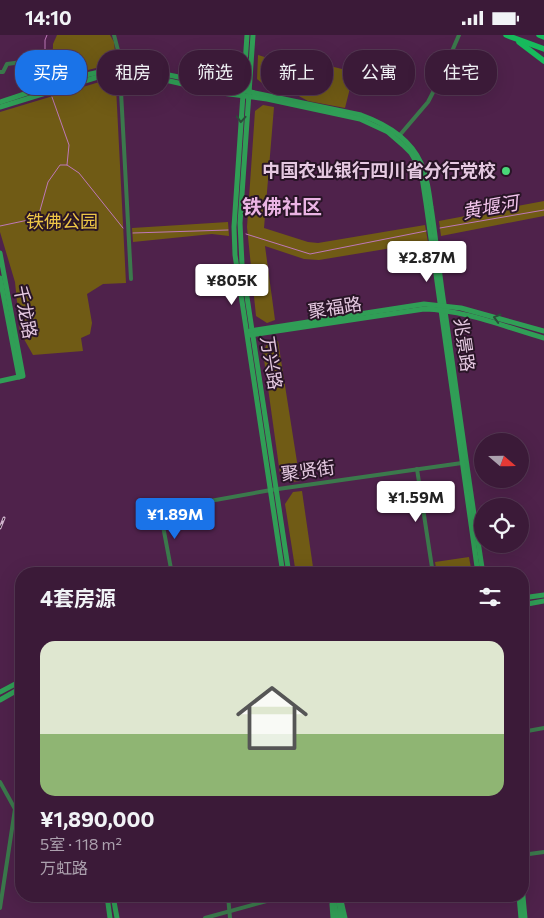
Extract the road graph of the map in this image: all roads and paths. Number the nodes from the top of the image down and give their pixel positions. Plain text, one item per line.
1 (114, 35) edge
2 (247, 35) edge
3 (253, 35) edge
4 (459, 35) edge
5 (506, 35) edge
6 (539, 35) edge
7 (544, 37) edge
8 (514, 38) junction
9 (544, 49) edge
10 (118, 50) edge
11 (246, 50) edge
12 (0, 61) edge
13 (544, 61) edge
14 (15, 63) edge
15 (7, 64) junction
16 (251, 64) edge
17 (0, 72) edge
18 (97, 72) edge
19 (97, 77) edge
20 (251, 94) edge
21 (120, 95) edge
22 (243, 95) edge
23 (249, 95) edge
24 (251, 95) edge
25 (0, 102) edge
26 (0, 107) edge
27 (399, 136) junction
28 (0, 253) edge
29 (0, 278) edge
30 (131, 279) dead end
31 (442, 307) junction
32 (544, 331) edge
33 (250, 333) junction
34 (544, 338) edge
35 (21, 377) junction
36 (0, 381) edge
37 (462, 463) junction
38 (417, 469) junction
39 (274, 490) junction
40 (171, 567) edge
41 (282, 567) edge
42 (288, 567) edge
43 (432, 567) edge
44 (477, 567) edge
45 (482, 567) edge
46 (544, 595) edge
47 (529, 597) edge
48 (544, 601) edge
49 (529, 604) edge
50 (15, 684) edge
51 (15, 691) edge
52 (0, 692) edge
53 (0, 700) edge
54 (544, 728) edge
55 (529, 731) edge
56 (0, 782) edge
57 (544, 852) edge
58 (529, 854) edge
59 (108, 902) edge
60 (114, 902) edge
61 (229, 902) edge
62 (264, 902) edge
63 (332, 902) edge
64 (333, 902) edge
65 (340, 902) edge
66 (341, 902) edge
67 (520, 902) edge
68 (524, 902) edge
69 (0, 908) edge
70 (230, 912) junction
71 (110, 918) edge
72 (117, 918) edge
73 (205, 918) edge
74 (230, 918) edge
75 (333, 918) edge
76 (337, 918) edge
77 (341, 918) edge
78 (346, 918) edge
79 (521, 918) edge
80 (525, 918) edge

1 - 10 street
2 - 11 street
3 - 16 street, 万兴路
4 - 27 street
5 - 8 main road
6 - 7 main road
8 - 9 main road
8 - 13 main road
12 - 15 street
14 - 15 street
15 - 17 street
18 - 25 street
19 - 26 street
20 - 27 street, 兆景路
21 - 30 street
22 -> 33 street
23 - 33 street, 万兴路
24 - 31 street, 兆景路
27 - 31 street, 兆景路
28 - 35 street, 千龙路
29 - 35 street, 千龙路
32 -> 31 street
31 - 33 street, 聚福路
31 - 34 street, 聚福路
31 - 37 street, 兆景路
31 - 45 street, 兆景路
33 - 39 street
35 - 36 street
37 - 38 street, 聚贤街
37 - 44 street, 兆景路
38 - 39 street, 聚贤街
38 - 43 street
39 - 40 street, 聚贤街
39 - 41 street
39 - 42 street
46 - 47 street
48 - 49 street
50 - 52 street
51 - 53 street
54 - 55 street
56 - 69 street
57 - 58 street
59 - 71 street
60 - 72 street
61 - 70 street
62 - 70 street
63 - 75 street
64 - 76 street
65 - 77 street
66 - 78 street
67 - 79 street
68 - 80 street
70 - 73 street
70 - 74 street

